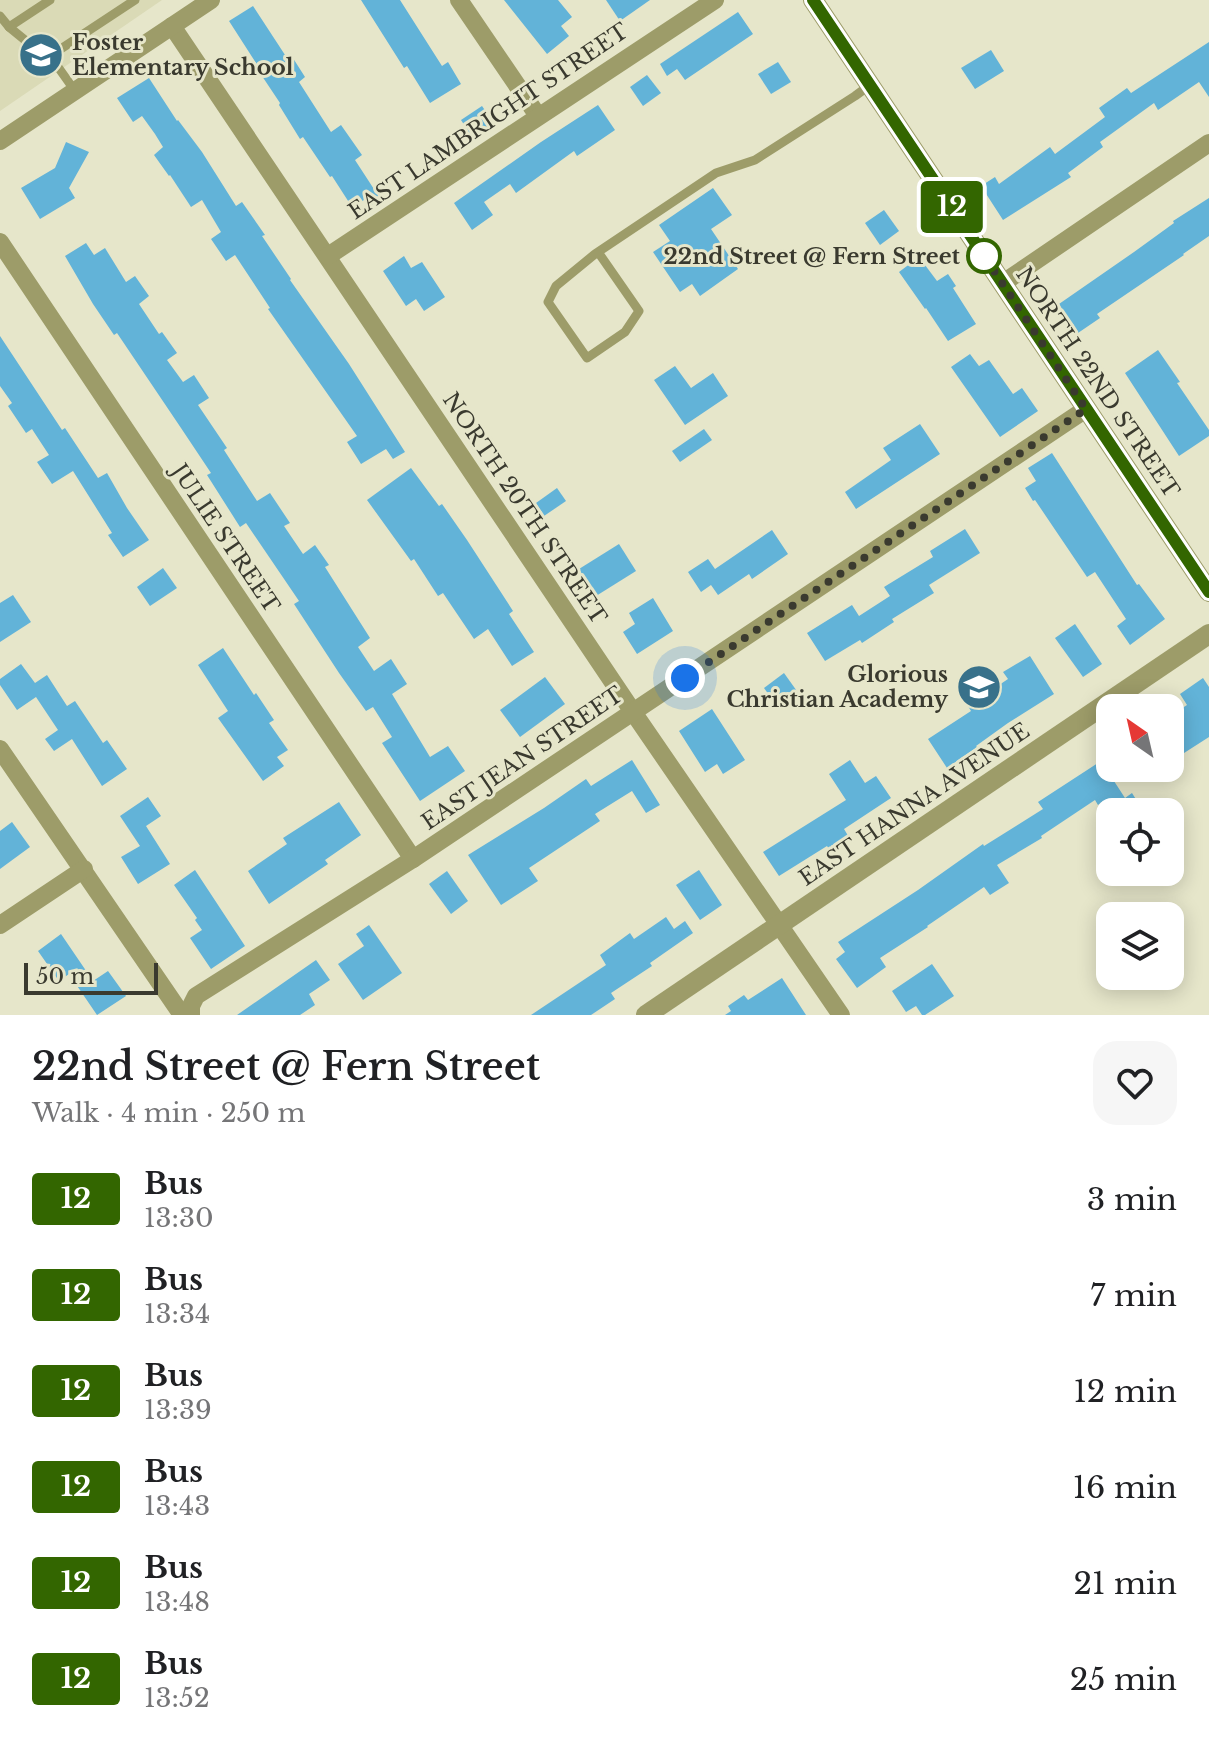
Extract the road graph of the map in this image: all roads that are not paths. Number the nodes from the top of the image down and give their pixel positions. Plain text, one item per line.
1 (50, 0) edge
2 (135, 0) edge
3 (211, 0) edge
4 (459, 0) edge
5 (715, 0) edge
6 (813, 0) edge
7 (0, 16) edge
8 (172, 26) junction
9 (9, 27) junction
10 (47, 58) junction
11 (870, 85) junction
12 (75, 91) junction
13 (538, 116) junction
14 (0, 141) edge
15 (1209, 143) edge
16 (0, 242) edge
17 (598, 252) junction
18 (328, 256) junction
19 (1003, 283) junction
20 (1086, 409) junction
21 (1209, 592) edge
22 (1209, 634) edge
23 (633, 712) junction
24 (0, 749) edge
25 (413, 859) junction
26 (84, 869) junction
27 (780, 924) junction
28 (0, 925) edge
29 (182, 1015) edge
30 (191, 1015) edge
31 (646, 1015) edge
32 (841, 1015) edge

1 - 9 lane
2 - 10 lane
3 - 8 street
4 - 13 street
5 - 13 street, EAST LAMBRIGHT STREET
6 - 11 street, NORTH 22ND STREET
7 - 9 lane
8 - 12 street
8 - 18 street, NORTH 20TH STREET
9 - 10 lane
10 - 12 lane
11 - 17 lane
11 - 19 street, NORTH 22ND STREET
12 - 14 street
13 - 18 street, EAST LAMBRIGHT STREET
15 - 19 street
16 - 25 street, JULIE STREET
17 - 17 lane
18 - 23 street, NORTH 20TH STREET
19 - 20 street, NORTH 22ND STREET
20 - 21 street, NORTH 22ND STREET
20 - 23 street, EAST JEAN STREET
22 - 27 street, EAST HANNA AVENUE
23 - 25 street, EAST JEAN STREET
23 - 27 street, NORTH 20TH STREET
24 - 26 street
25 - 30 street, EAST JEAN STREET
26 - 28 street
26 - 29 street
27 - 31 street, EAST HANNA AVENUE
27 - 32 street, NORTH 20TH STREET

